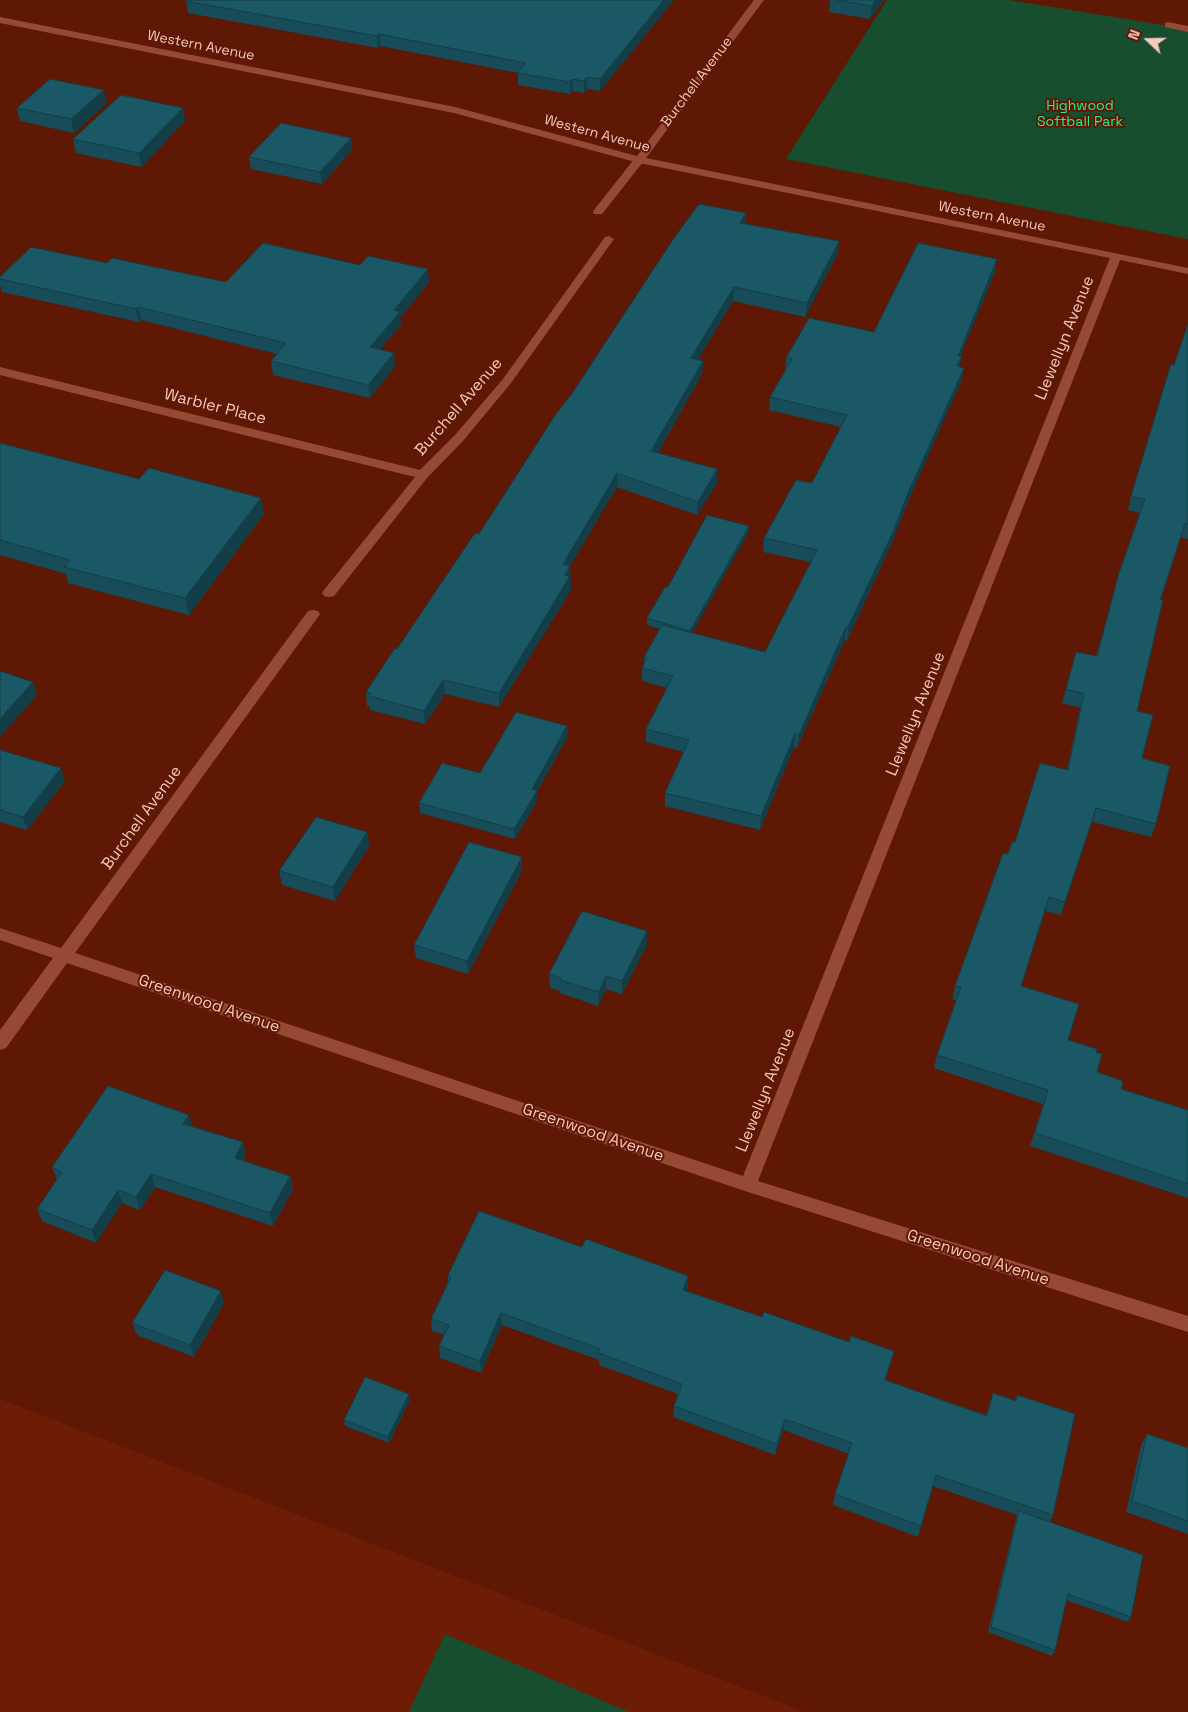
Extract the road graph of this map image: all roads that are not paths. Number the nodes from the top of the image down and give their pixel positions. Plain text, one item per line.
1 (759, 0) edge
2 (0, 20) edge
3 (1168, 25) dead end
4 (1188, 29) edge
5 (639, 160) junction
6 (598, 212) dead end
7 (609, 239) dead end
8 (1116, 256) junction
9 (1188, 270) edge
10 (0, 371) edge
11 (423, 475) junction
12 (329, 593) dead end
13 (313, 614) dead end
14 (0, 934) edge
15 (63, 955) junction
16 (0, 1043) edge
17 (748, 1185) junction
18 (1188, 1324) edge

1 - 5 street, Burchell Avenue
2 - 5 street, Western Avenue
3 - 4 street
5 - 6 street, Burchell Avenue
5 - 8 street, Western Avenue
7 - 11 street, Burchell Avenue
8 - 9 street, Western Avenue
8 - 17 street, Llewellyn Avenue
10 - 11 street, Warbler Place
11 - 12 street, Burchell Avenue
13 - 15 street, Burchell Avenue
14 - 15 street, Greenwood Avenue
15 - 16 street, Burchell Avenue
15 - 17 street, Greenwood Avenue
17 - 18 street, Greenwood Avenue

